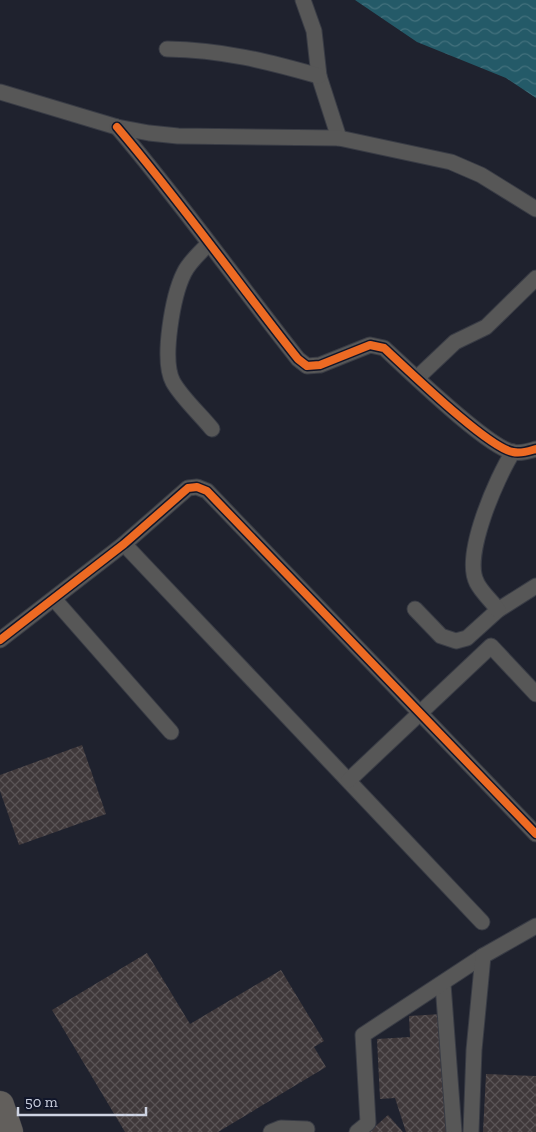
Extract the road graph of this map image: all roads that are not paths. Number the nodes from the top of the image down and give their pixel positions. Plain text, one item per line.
1 (304, 0) edge
2 (167, 49) dead end
3 (319, 76) junction
4 (0, 92) edge
5 (117, 128) junction
6 (339, 138) junction
7 (536, 209) edge
8 (208, 244) junction
9 (536, 278) edge
10 (417, 378) junction
11 (212, 429) dead end
12 (536, 449) edge
13 (513, 452) junction
14 (124, 544) junction
15 (536, 586) edge
16 (54, 599) junction
17 (415, 609) dead end
18 (498, 610) junction
19 (0, 640) edge
20 (536, 694) edge
21 (420, 713) junction
22 (171, 732) dead end
23 (349, 780) junction
24 (536, 834) edge
25 (482, 922) dead end
26 (536, 926) edge
27 (483, 956) junction
28 (443, 984) junction
29 (0, 1105) edge
30 (307, 1130) dead end
31 (9, 1132) edge
32 (271, 1132) edge
33 (357, 1132) edge
34 (454, 1132) edge
35 (471, 1132) edge

1 - 3 street
2 - 3 street
3 - 6 street
4 - 5 street
5 - 6 street
5 - 8 street
6 - 7 street
8 - 10 street
8 - 11 street
9 - 10 street
10 - 13 street
12 - 13 street
13 - 18 street
14 - 16 street
14 - 21 street
14 - 23 street
15 - 18 street
16 - 19 street
16 - 22 street
17 - 18 street
20 - 21 street
21 - 23 street
21 - 24 street
23 - 25 street
26 - 27 street
27 - 28 street
27 - 35 street
28 - 33 street
28 - 34 street
29 - 31 highway
30 - 32 street

